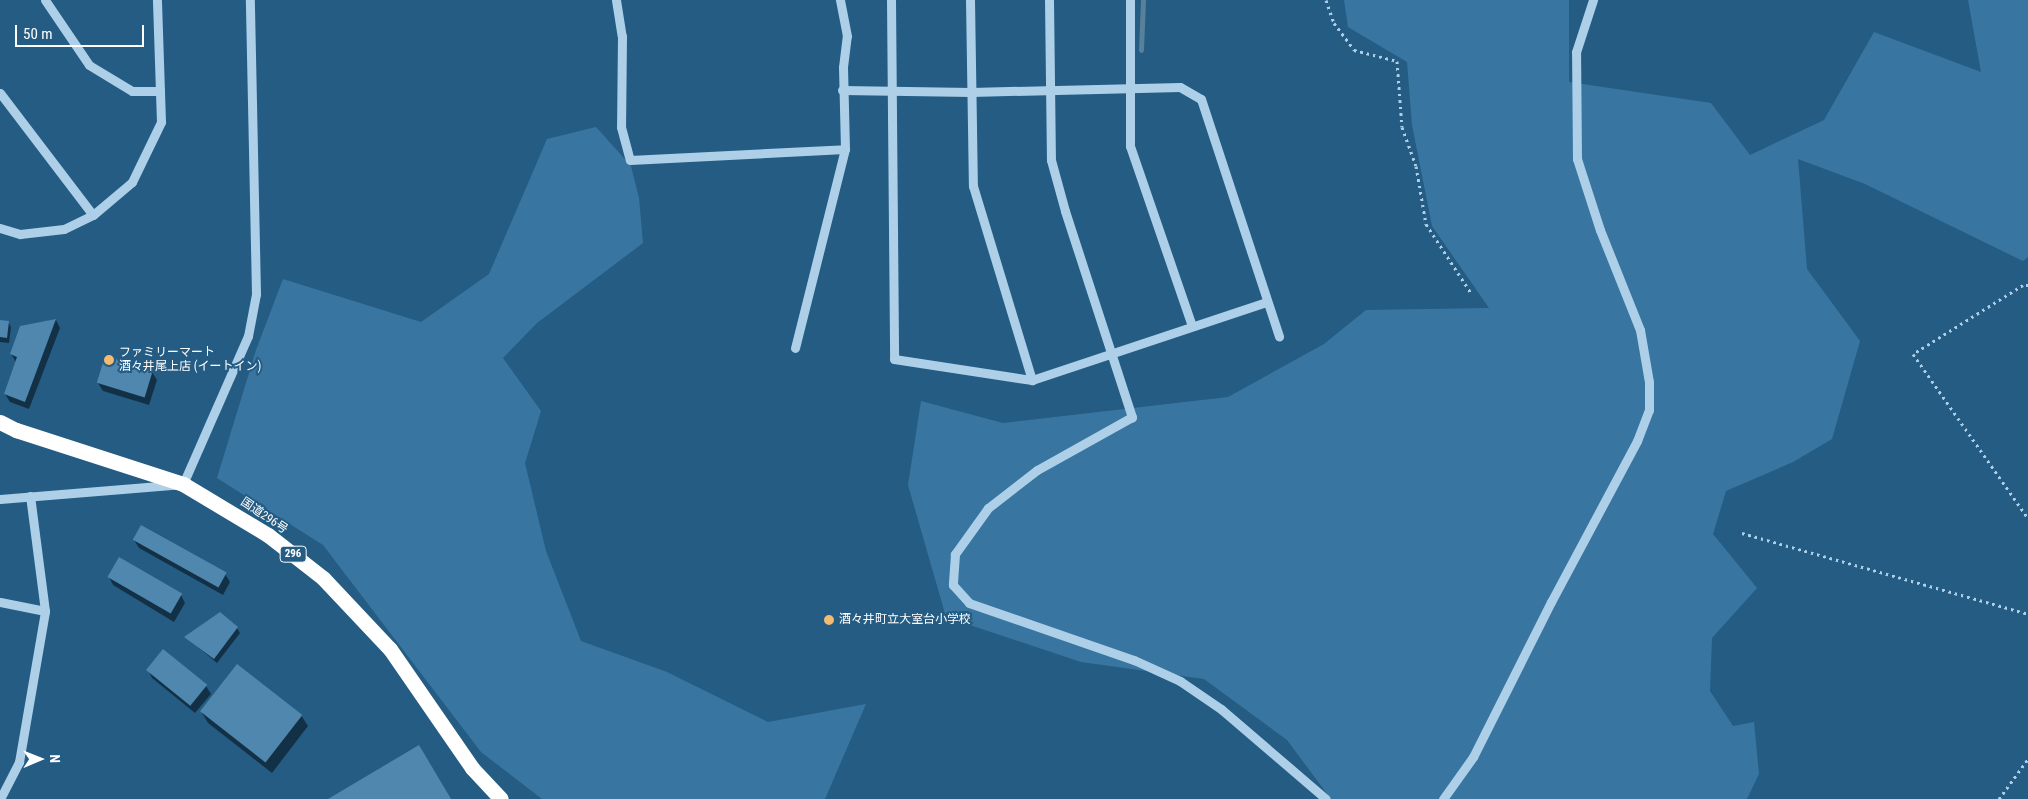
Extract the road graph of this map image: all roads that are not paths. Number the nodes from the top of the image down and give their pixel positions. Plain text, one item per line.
1 (157, 0) edge
2 (250, 0) edge
3 (616, 0) edge
4 (840, 0) edge
5 (891, 0) edge
6 (970, 0) edge
7 (1049, 0) edge
8 (1130, 0) edge
9 (1593, 0) edge
10 (49, 2) edge
11 (1131, 87) junction
12 (842, 90) junction
13 (160, 91) junction
14 (892, 91) junction
15 (1050, 91) junction
16 (0, 92) edge
17 (971, 92) junction
18 (845, 149) junction
19 (93, 215) junction
20 (0, 228) edge
21 (1266, 302) junction
22 (1192, 326) junction
23 (1279, 336) dead end
24 (795, 348) dead end
25 (1112, 352) junction
26 (1032, 380) junction
27 (0, 422) edge
28 (183, 484) junction
29 (30, 496) junction
30 (0, 499) edge
31 (0, 602) edge
32 (45, 611) junction
33 (0, 799) edge
34 (502, 799) edge
35 (1326, 799) edge
36 (1442, 799) edge

1 - 13 street
2 - 28 street
3 - 18 street
4 - 12 street
5 - 14 street
6 - 17 street
7 - 15 street
8 - 11 street
9 - 36 street
10 - 13 street
11 - 15 street
11 - 21 street
11 - 22 street
12 - 14 street
12 - 18 street
13 - 19 street
14 - 17 street
14 - 26 street
15 - 17 street
15 - 25 street
16 - 19 street
17 - 26 street
18 - 24 street
19 - 20 street
21 - 22 street
21 - 23 street
22 - 25 street
25 - 26 street
25 - 35 street
27 - 28 highway, 国道296号 / 296
28 - 29 street
28 - 34 highway, 国道296号 / 296
29 - 30 street
29 - 32 street
31 - 32 street
32 - 33 street

